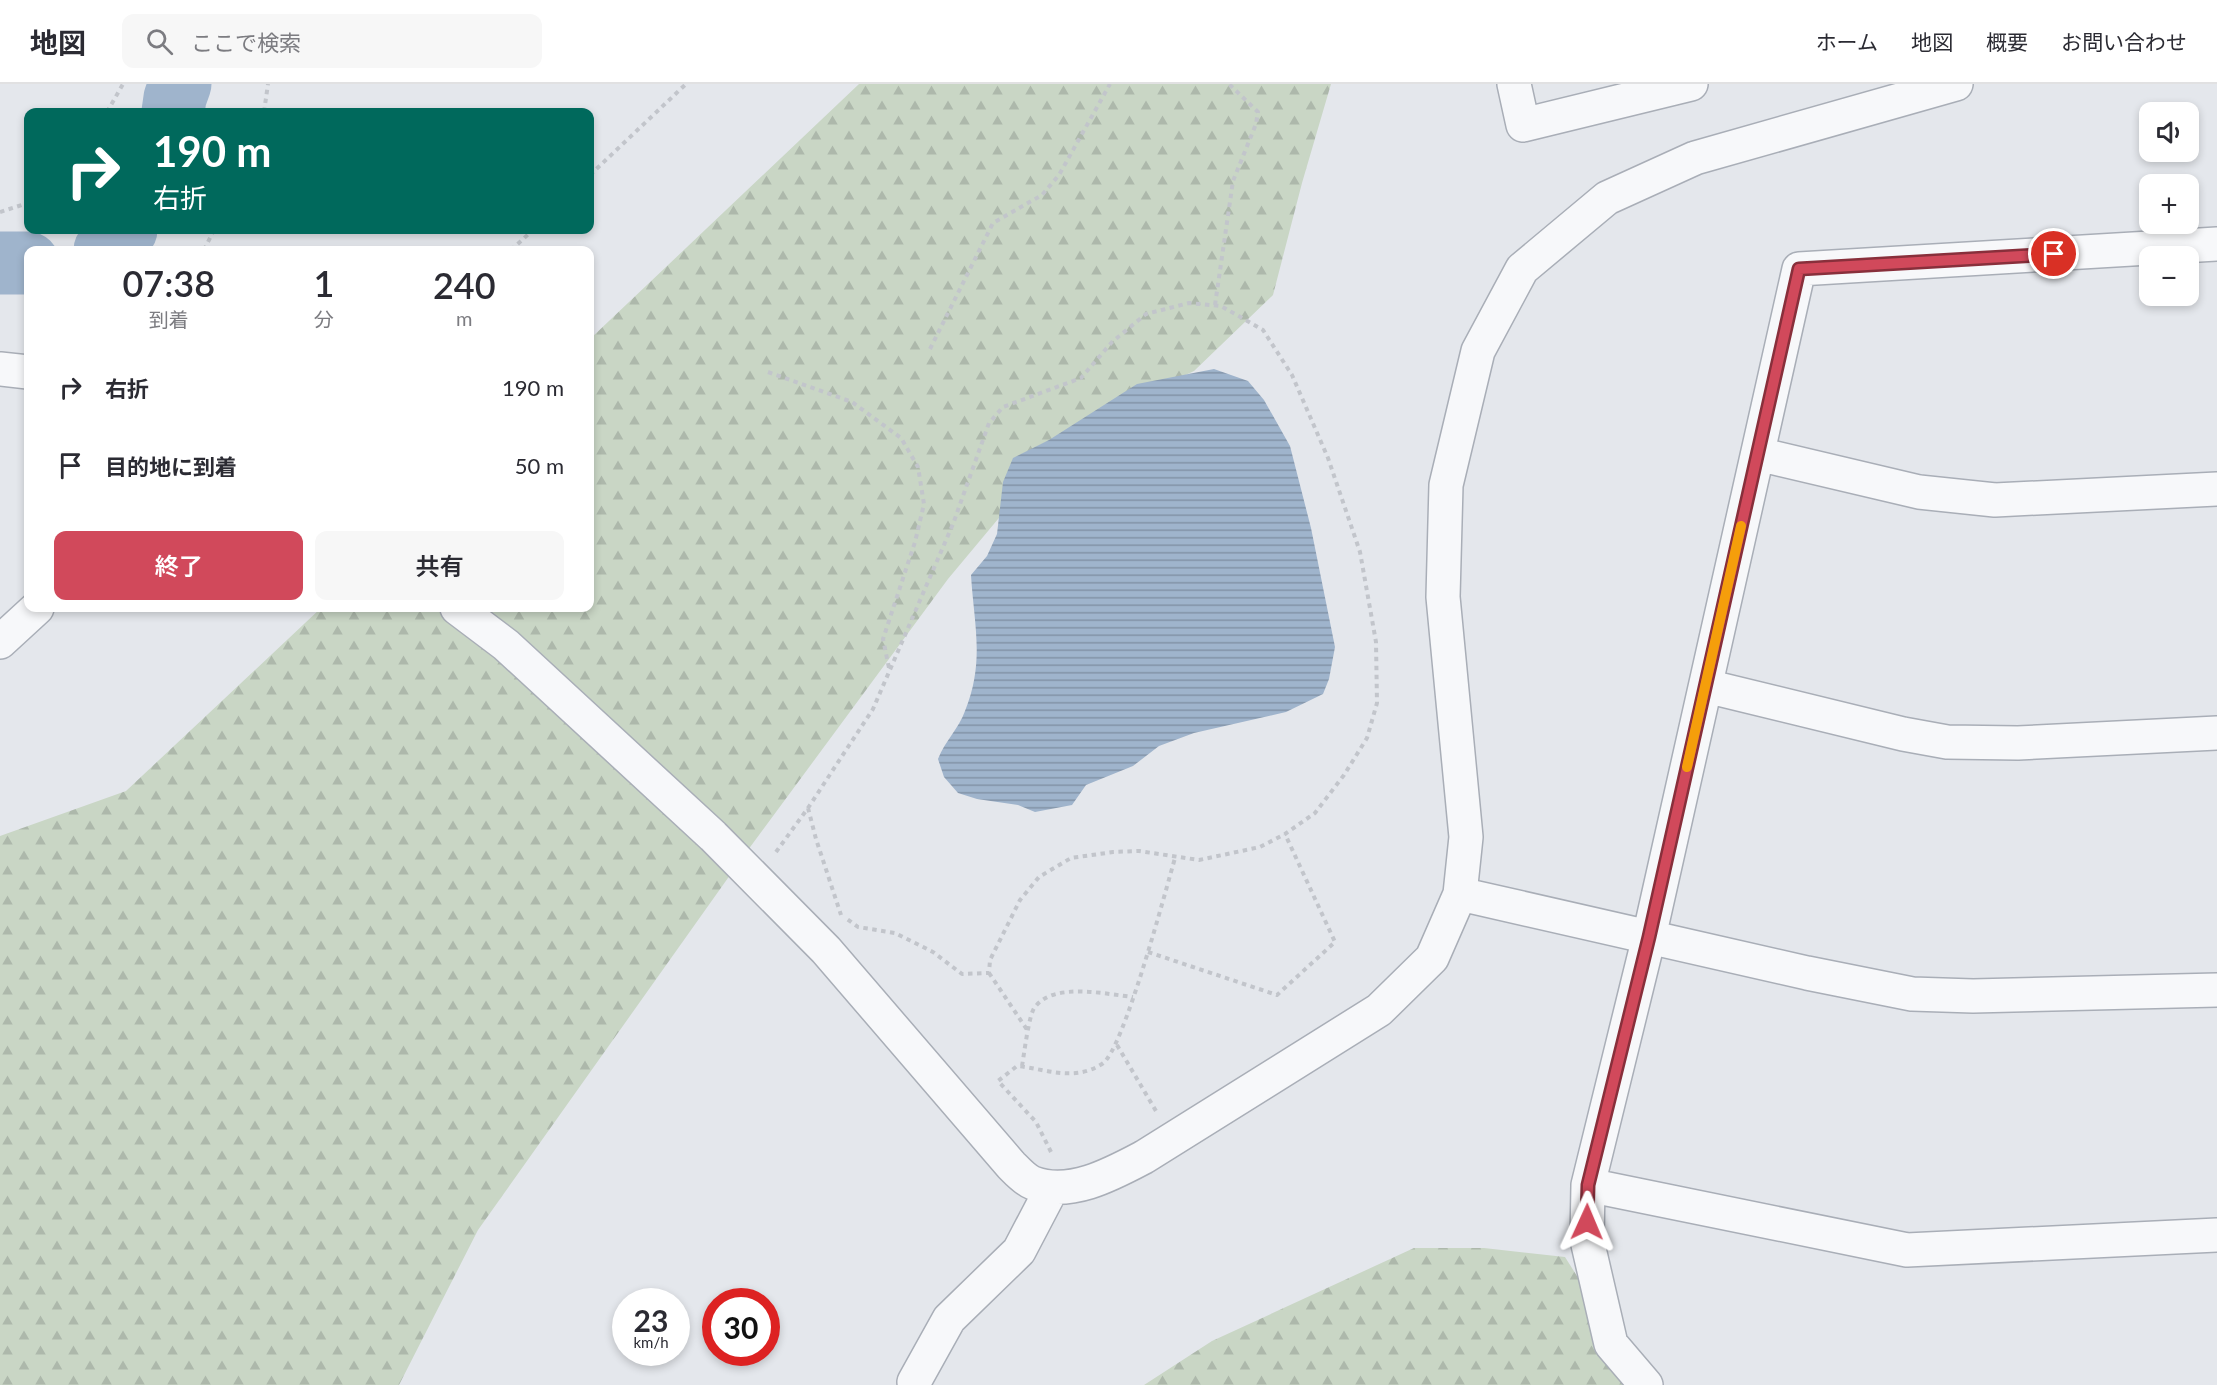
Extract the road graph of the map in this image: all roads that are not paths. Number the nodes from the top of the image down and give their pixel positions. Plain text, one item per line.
1 (1514, 84) edge
2 (1691, 84) edge
3 (1956, 84) edge
4 (1610, 93) edge
5 (2217, 244) edge
6 (0, 369) edge
7 (24, 372) edge
8 (1758, 454) junction
9 (2217, 489) edge
10 (33, 612) edge
11 (462, 612) edge
12 (0, 642) edge
13 (1706, 686) junction
14 (2217, 733) edge
15 (1460, 894) junction
16 (1649, 937) junction
17 (2217, 990) edge
18 (1588, 1185) junction
19 (1052, 1188) junction
20 (2217, 1235) edge
21 (914, 1382) dead end
22 (1646, 1385) edge

1 - 4 street
2 - 4 street
3 - 15 street
5 - 8 street
6 - 7 street
8 - 9 street
8 - 13 street
10 - 12 street
11 - 19 street
13 - 14 street
13 - 16 street
15 - 16 street
15 - 19 street
16 - 17 street
16 - 18 street
18 - 20 street
18 - 22 street
19 - 21 street

